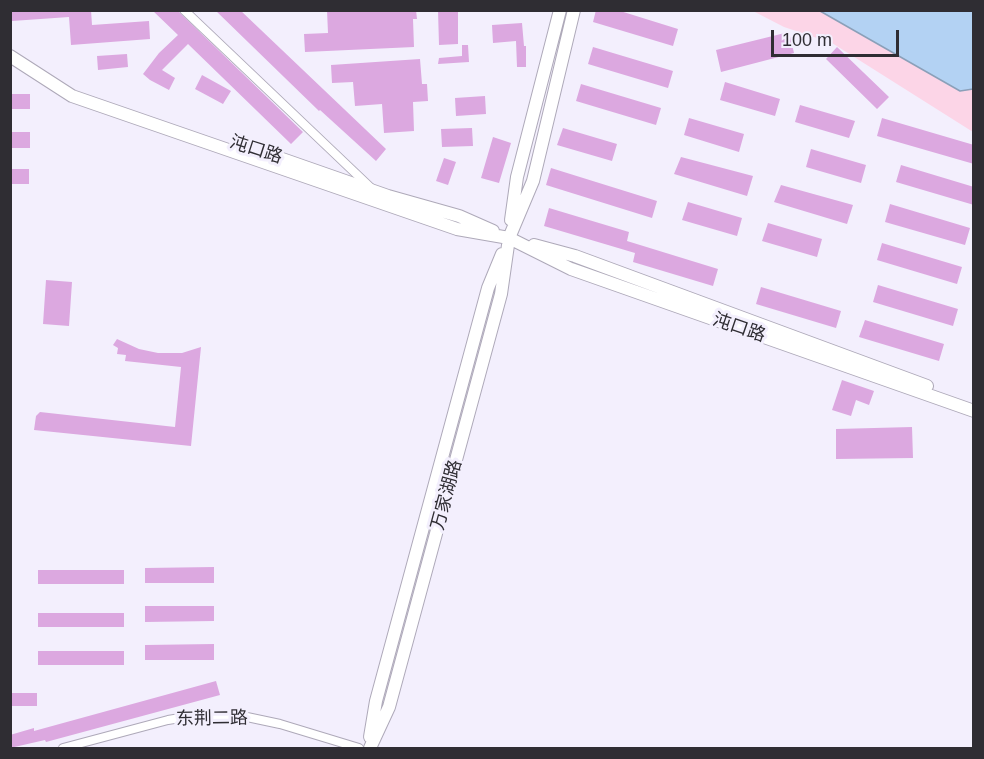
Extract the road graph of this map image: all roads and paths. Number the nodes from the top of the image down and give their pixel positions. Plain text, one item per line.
1 (184, 10) edge
2 (560, 10) edge
3 (574, 10) edge
4 (10, 47) edge
5 (10, 56) edge
6 (369, 193) junction
7 (509, 238) junction
8 (974, 403) edge
9 (974, 411) edge
10 (63, 748) edge
11 (359, 748) edge
12 (369, 748) edge

1 - 6 street
2 - 7 main road, 万家湖路
3 - 7 main road, 万家湖路
4 - 6 main road, 沌口路
5 - 6 main road, 沌口路
6 - 7 main road, 沌口路
7 - 8 main road, 沌口路
7 - 9 main road, 沌口路
7 - 12 main road, 万家湖路
10 - 11 street, 东荆二路

